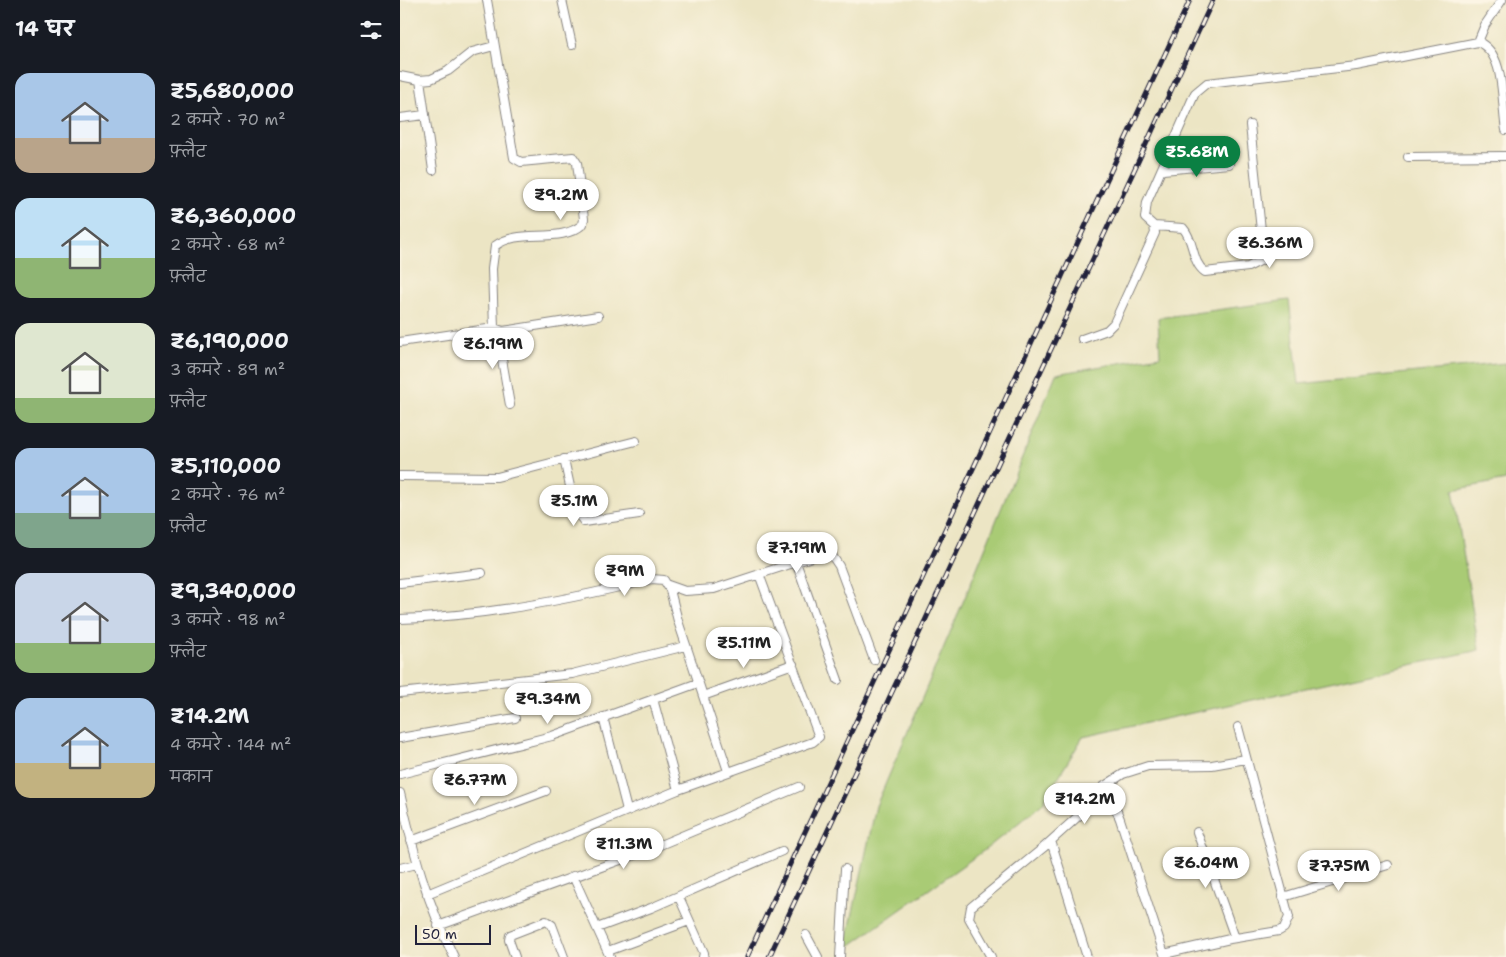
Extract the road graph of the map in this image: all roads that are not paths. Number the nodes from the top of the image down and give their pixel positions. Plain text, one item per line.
1 (487, 0) edge
2 (562, 0) edge
3 (1502, 0) edge
4 (1478, 42) junction
5 (572, 45) dead end
6 (494, 46) junction
7 (400, 76) edge
8 (420, 80) junction
9 (425, 115) junction
10 (400, 118) edge
11 (1250, 125) dead end
12 (1506, 130) edge
13 (1506, 156) edge
14 (1408, 157) dead end
15 (1229, 164) dead end
16 (432, 170) dead end
17 (1163, 170) junction
18 (1154, 226) junction
19 (598, 316) dead end
20 (496, 329) junction
21 (1082, 339) dead end
22 (400, 342) edge
23 (510, 406) dead end
24 (636, 441) dead end
25 (564, 459) junction
26 (400, 476) edge
27 (639, 514) dead end
28 (796, 562) junction
29 (482, 572) dead end
30 (759, 574) junction
31 (400, 583) edge
32 (668, 585) junction
33 (400, 619) edge
34 (686, 646) junction
35 (874, 660) dead end
36 (793, 664) junction
37 (838, 680) dead end
38 (698, 683) junction
39 (400, 694) edge
40 (703, 696) junction
41 (653, 700) junction
42 (603, 717) junction
43 (515, 718) dead end
44 (1238, 727) dead end
45 (400, 738) edge
46 (1246, 759) junction
47 (728, 771) junction
48 (400, 774) edge
49 (1106, 785) junction
50 (799, 787) dead end
51 (678, 790) junction
52 (546, 792) dead end
53 (400, 793) edge
54 (627, 810) junction
55 (1197, 832) dead end
56 (411, 841) junction
57 (1051, 841) junction
58 (782, 851) dead end
59 (417, 864) junction
60 (1388, 865) dead end
61 (400, 868) edge
62 (845, 869) dead end
63 (573, 876) junction
64 (427, 894) junction
65 (679, 897) junction
66 (1283, 897) junction
67 (689, 921) junction
68 (438, 926) junction
69 (597, 928) junction
70 (806, 935) dead end
71 (1235, 938) junction
72 (609, 954) edge
73 (1164, 956) edge
74 (454, 957) edge
75 (515, 957) edge
76 (564, 957) edge
77 (703, 957) edge
78 (818, 957) edge
79 (840, 957) edge
80 (991, 957) edge
81 (1087, 957) edge

1 - 6 street
2 - 5 street
3 - 4 street
4 - 12 street
4 - 17 street
6 - 8 street
6 - 20 street
7 - 8 street
8 - 9 street
9 - 10 street
9 - 16 street
11 - 18 street
13 - 14 street
15 - 17 street
17 - 18 street
18 - 21 street
19 - 20 street
20 - 22 street
20 - 23 street
24 - 25 street
25 - 26 street
25 - 27 street
28 - 30 street
28 - 35 street
28 - 37 street
29 - 31 street
30 - 32 street
30 - 36 street
32 - 33 street
32 - 34 street
34 - 38 street
34 - 39 street
36 - 40 street
36 - 47 street
38 - 40 street
38 - 41 street
40 - 47 street
41 - 42 street
41 - 51 street
42 - 48 street
42 - 54 street
43 - 45 street
44 - 46 street
46 - 49 street
46 - 66 street
47 - 51 street
49 - 57 street
49 - 73 street
50 - 63 street
51 - 54 street
52 - 56 street
53 - 56 street
54 - 64 street
55 - 71 street
56 - 59 street
57 - 80 street
57 - 81 street
58 - 65 street
59 - 61 street
59 - 64 street
60 - 66 street
62 - 79 street
63 - 68 street
63 - 69 street
64 - 68 street
65 - 67 street
65 - 69 street
66 - 71 street
67 - 72 street
67 - 77 street
68 - 74 street
69 - 72 street
70 - 78 street
71 - 73 street
75 - 76 street

